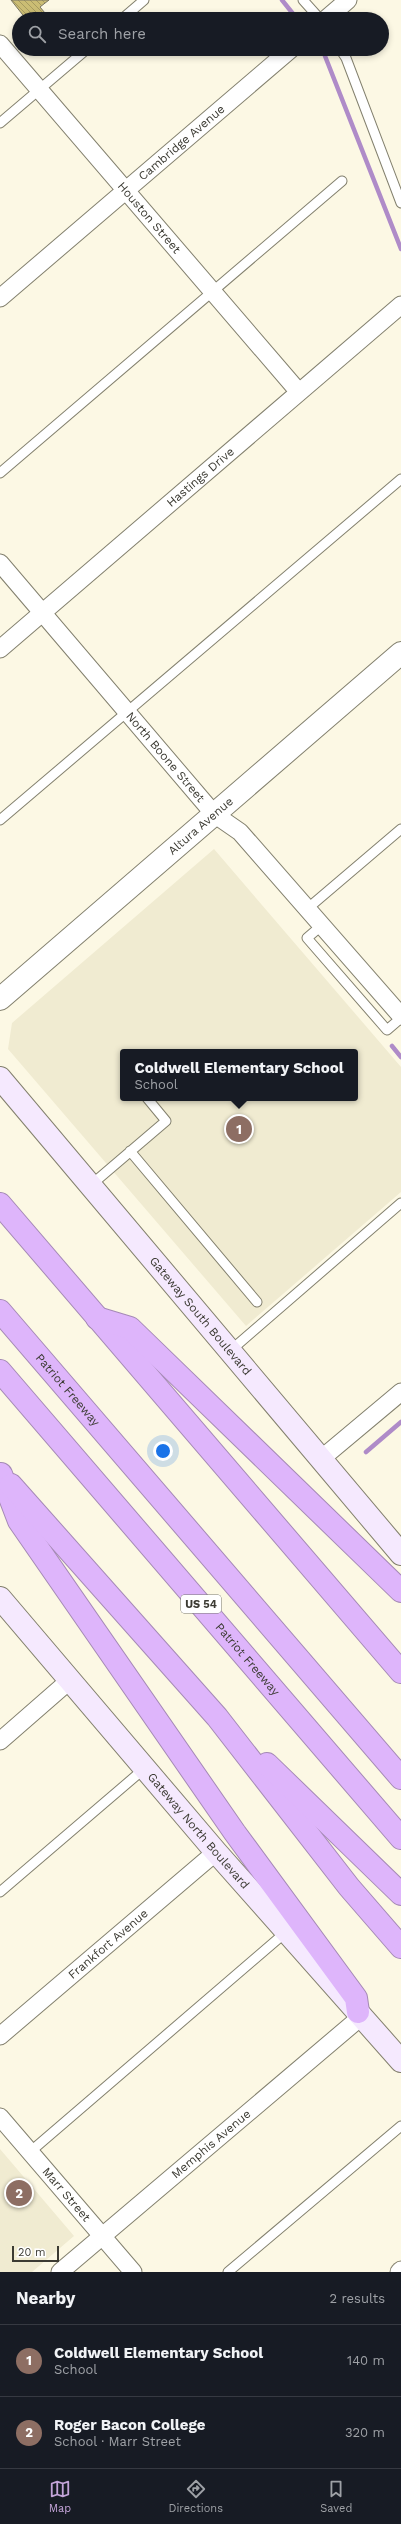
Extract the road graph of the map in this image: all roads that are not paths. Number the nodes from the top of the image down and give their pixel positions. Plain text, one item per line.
1 (144, 0) edge
2 (304, 0) edge
3 (348, 0) edge
4 (130, 12) edge
5 (314, 12) edge
6 (334, 12) edge
7 (0, 44) edge
8 (79, 56) edge
9 (283, 56) edge
10 (345, 56) edge
11 (40, 89) junction
12 (0, 123) edge
13 (342, 182) dead end
14 (124, 191) junction
15 (401, 203) edge
16 (212, 293) junction
17 (0, 298) edge
18 (401, 305) edge
19 (298, 391) junction
20 (0, 473) edge
21 (401, 479) edge
22 (0, 563) edge
23 (42, 613) junction
24 (0, 649) edge
25 (401, 653) edge
26 (127, 712) junction
27 (214, 814) junction
28 (0, 820) edge
29 (401, 829) edge
30 (307, 908) junction
31 (0, 999) edge
32 (401, 1017) edge
33 (0, 1078) edge
34 (149, 1101) edge
35 (130, 1151) junction
36 (91, 1185) junction
37 (401, 1203) edge
38 (0, 1204) edge
39 (257, 1302) dead end
40 (0, 1311) edge
41 (97, 1318) junction
42 (230, 1351) junction
43 (0, 1371) edge
44 (401, 1392) edge
45 (321, 1460) junction
46 (1, 1474) edge
47 (400, 1550) edge
48 (401, 1591) edge
49 (0, 1598) edge
50 (401, 1672) edge
51 (70, 1680) junction
52 (216, 1717) junction
53 (0, 1741) edge
54 (145, 1768) junction
55 (401, 1778) edge
56 (401, 1838) edge
57 (216, 1852) junction
58 (0, 1892) edge
59 (401, 1894) edge
60 (286, 1932) junction
61 (401, 1947) edge
62 (360, 2014) junction
63 (0, 2036) edge
64 (401, 2061) edge
65 (0, 2117) edge
66 (401, 2126) edge
67 (30, 2152) junction
68 (103, 2236) junction
69 (60, 2272) edge
70 (133, 2272) edge
71 (228, 2272) edge

1 - 4 lane
2 - 5 lane
3 - 6 street
7 - 11 street, Houston Street
8 - 11 lane
9 - 14 street, Cambridge Avenue
10 - 15 lane
11 - 12 lane
11 - 14 street, Houston Street
13 - 16 lane
14 - 16 street, Houston Street
14 - 17 street, Cambridge Avenue
16 - 19 street, Houston Street
16 - 20 lane
18 - 19 street, Hastings Drive
19 - 23 street, Hastings Drive
21 - 26 lane
22 - 23 street, North Boone Street
23 - 24 street, Hastings Drive
23 - 26 street, North Boone Street
25 - 27 street, Altura Avenue
26 - 27 street, North Boone Street
26 - 28 lane
27 - 30 street, North Boone Street
27 - 31 street, Altura Avenue
29 - 30 lane
30 - 32 street, North Boone Street
33 - 36 main road, Gateway South Boulevard
34 - 35 lane
35 - 36 lane
35 - 39 lane
36 - 42 main road, Gateway South Boulevard
37 - 42 lane
38 - 41 highway
40 - 55 highway, Patriot Freeway / US 54
41 - 48 highway
41 - 50 highway
42 - 45 main road, Gateway South Boulevard
43 - 56 highway, Patriot Freeway / US 54
44 - 45 street
45 - 47 main road, Gateway South Boulevard
46 - 52 highway
46 - 62 highway
49 - 51 main road, Gateway North Boulevard
51 - 53 street
51 - 54 main road, Gateway North Boulevard
52 - 59 highway
52 - 61 highway
54 - 57 main road, Gateway North Boulevard
54 - 58 lane
57 - 60 main road, Gateway North Boulevard
57 - 63 street, Frankfort Avenue
60 - 62 main road, Gateway North Boulevard
60 - 67 lane
62 - 64 main road, Gateway North Boulevard
62 - 68 street, Memphis Avenue
65 - 67 street, Marr Street
66 - 71 lane
67 - 68 street, Marr Street
68 - 69 street, Memphis Avenue
68 - 70 street, Marr Street

